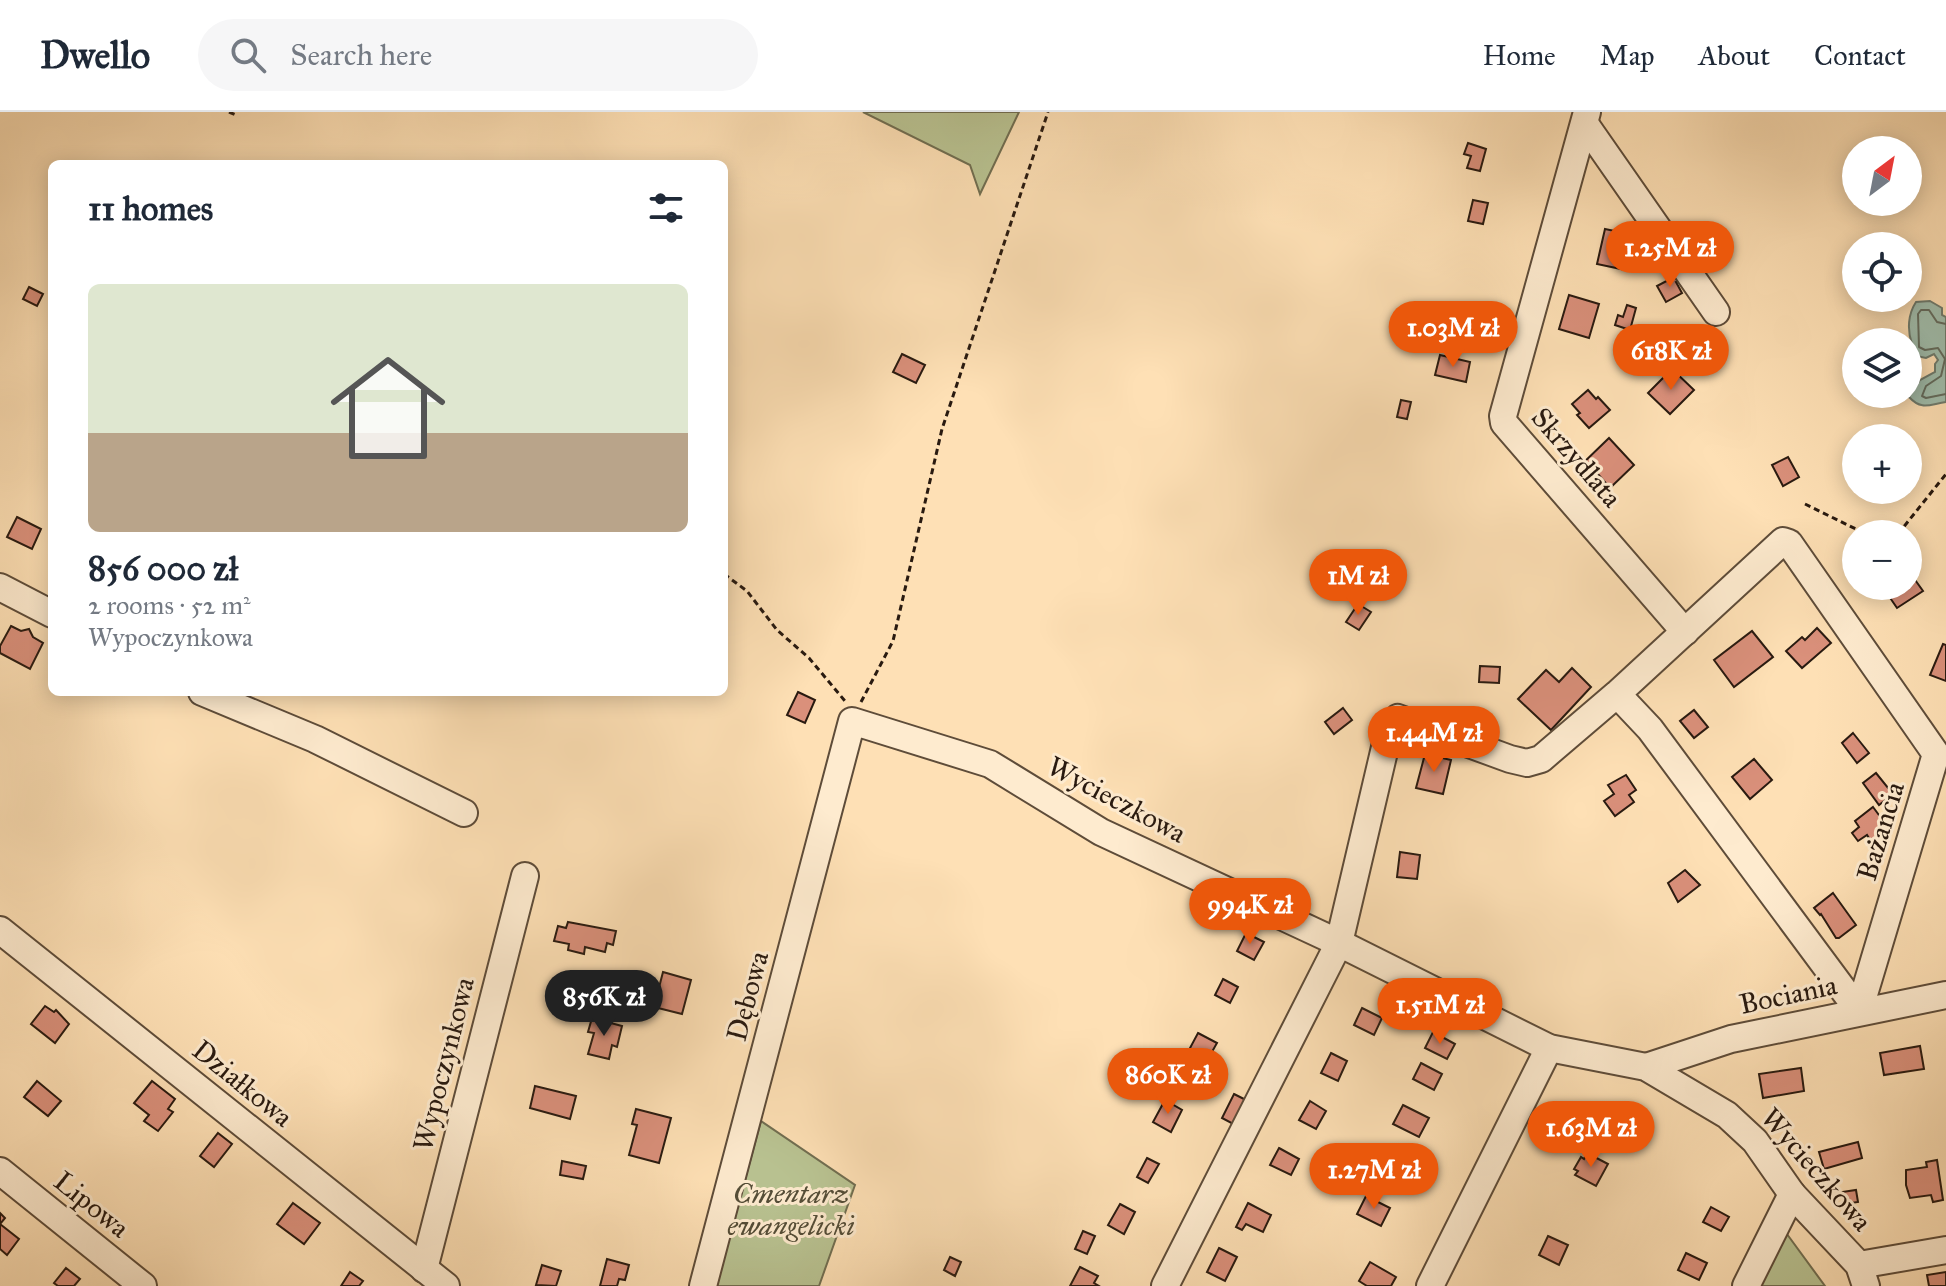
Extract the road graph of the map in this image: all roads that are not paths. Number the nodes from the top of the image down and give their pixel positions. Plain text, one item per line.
1 (1586, 118) edge
2 (1716, 312) dead end
3 (0, 587) edge
4 (48, 612) edge
5 (1685, 632) junction
6 (1617, 694) junction
7 (212, 696) edge
8 (854, 717) joint
9 (464, 813) dead end
10 (525, 876) dead end
11 (0, 930) edge
12 (1339, 943) junction
13 (1946, 995) edge
14 (1859, 1011) junction
15 (1549, 1048) junction
16 (1646, 1067) junction
17 (0, 1171) edge
18 (1792, 1194) junction
19 (1946, 1250) edge
20 (424, 1269) junction
21 (1862, 1275) edge
22 (143, 1286) edge
23 (446, 1286) edge
24 (703, 1286) edge
25 (1165, 1286) edge
26 (1430, 1286) edge
27 (1746, 1286) edge

1 - 2 street
1 - 5 street, Skrzydlata
3 - 4 street
5 - 6 street, Bażancia
5 - 14 street, Bażancia
6 - 12 street, Bażancia
6 - 14 street
7 - 9 street
8 - 12 street, Wycieczkowa
8 - 24 street, Dębowa
10 - 20 street, Wypoczynkowa
11 - 20 street, Działkowa
12 - 15 street, Wycieczkowa
12 - 25 street
13 - 14 street, Bociania
14 - 16 street, Bociania
15 - 16 street, Wycieczkowa
15 - 26 street
16 - 18 street, Wycieczkowa
17 - 22 street, Lipowa
18 - 21 street, Wycieczkowa
18 - 27 street
19 - 21 street
20 - 23 street, Działkowa

